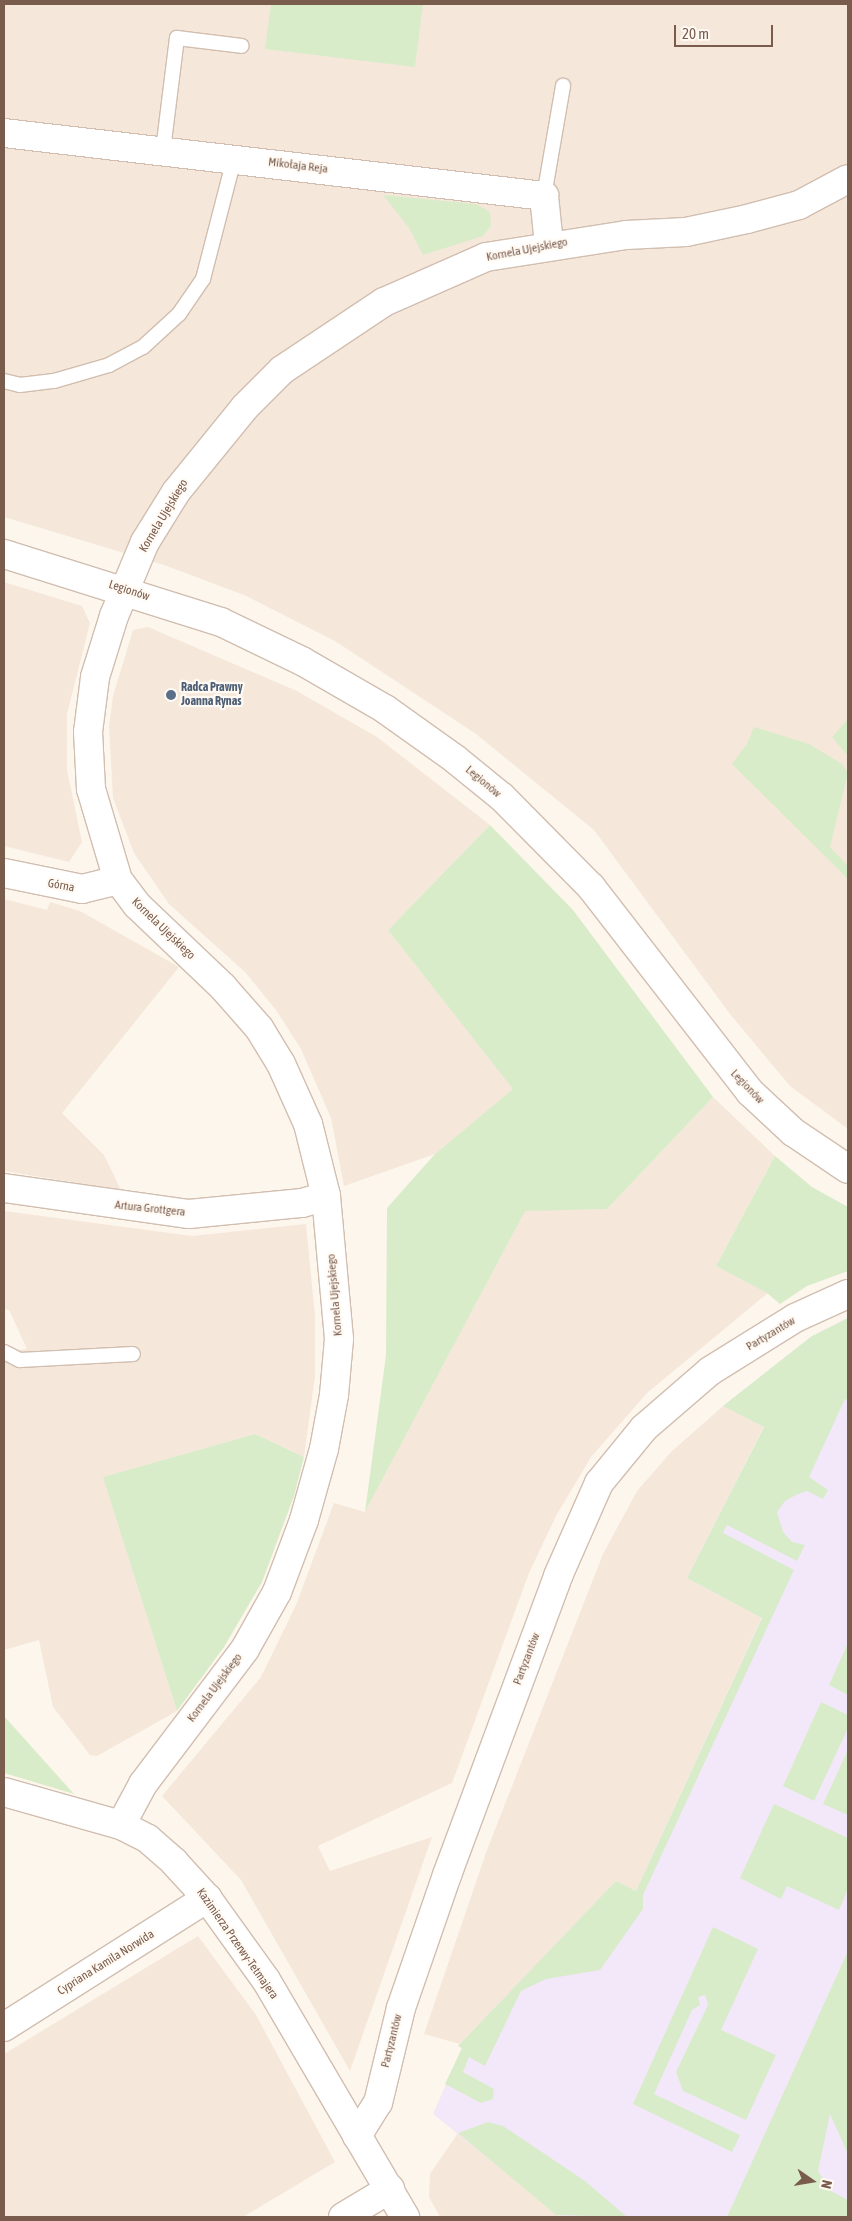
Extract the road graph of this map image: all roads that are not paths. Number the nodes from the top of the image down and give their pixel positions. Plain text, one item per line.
1 (242, 46) dead end
2 (563, 86) dead end
3 (4, 133) edge
4 (163, 150) junction
5 (234, 159) junction
6 (848, 179) edge
7 (544, 196) junction
8 (549, 244) junction
9 (4, 381) edge
10 (4, 554) edge
11 (125, 590) junction
12 (4, 873) edge
13 (118, 880) junction
14 (848, 1169) edge
15 (4, 1188) edge
16 (326, 1196) junction
17 (848, 1294) edge
18 (4, 1352) edge
19 (133, 1354) dead end
20 (4, 1792) edge
21 (121, 1825) junction
22 (208, 1898) junction
23 (4, 2027) edge
24 (357, 2136) junction
25 (390, 2188) junction
26 (342, 2217) edge
27 (405, 2217) edge

1 - 4 lane
2 - 7 lane
3 - 4 street, Mikołaja Reja
4 - 5 street, Mikołaja Reja
5 - 7 street, Mikołaja Reja
5 - 9 lane
6 - 8 street, Kornela Ujejskiego
7 - 8 street
8 - 11 street, Kornela Ujejskiego
10 - 11 street, Legionów
11 - 13 street, Kornela Ujejskiego
11 - 14 street, Legionów
12 - 13 street, Górna
13 - 16 street, Kornela Ujejskiego
15 - 16 street, Artura Grottgera
16 - 21 street, Kornela Ujejskiego
17 - 24 street, Partyzantów
18 - 19 lane
20 - 21 street, Kazimierza Przerwy-Tetmajera
21 - 22 street, Kazimierza Przerwy-Tetmajera
22 - 23 street, Cypriana Kamila Norwida
22 - 24 street, Kazimierza Przerwy-Tetmajera
24 - 25 street, Kazimierza Przerwy-Tetmajera
25 - 26 street
25 - 27 street, Kazimierza Przerwy-Tetmajera

